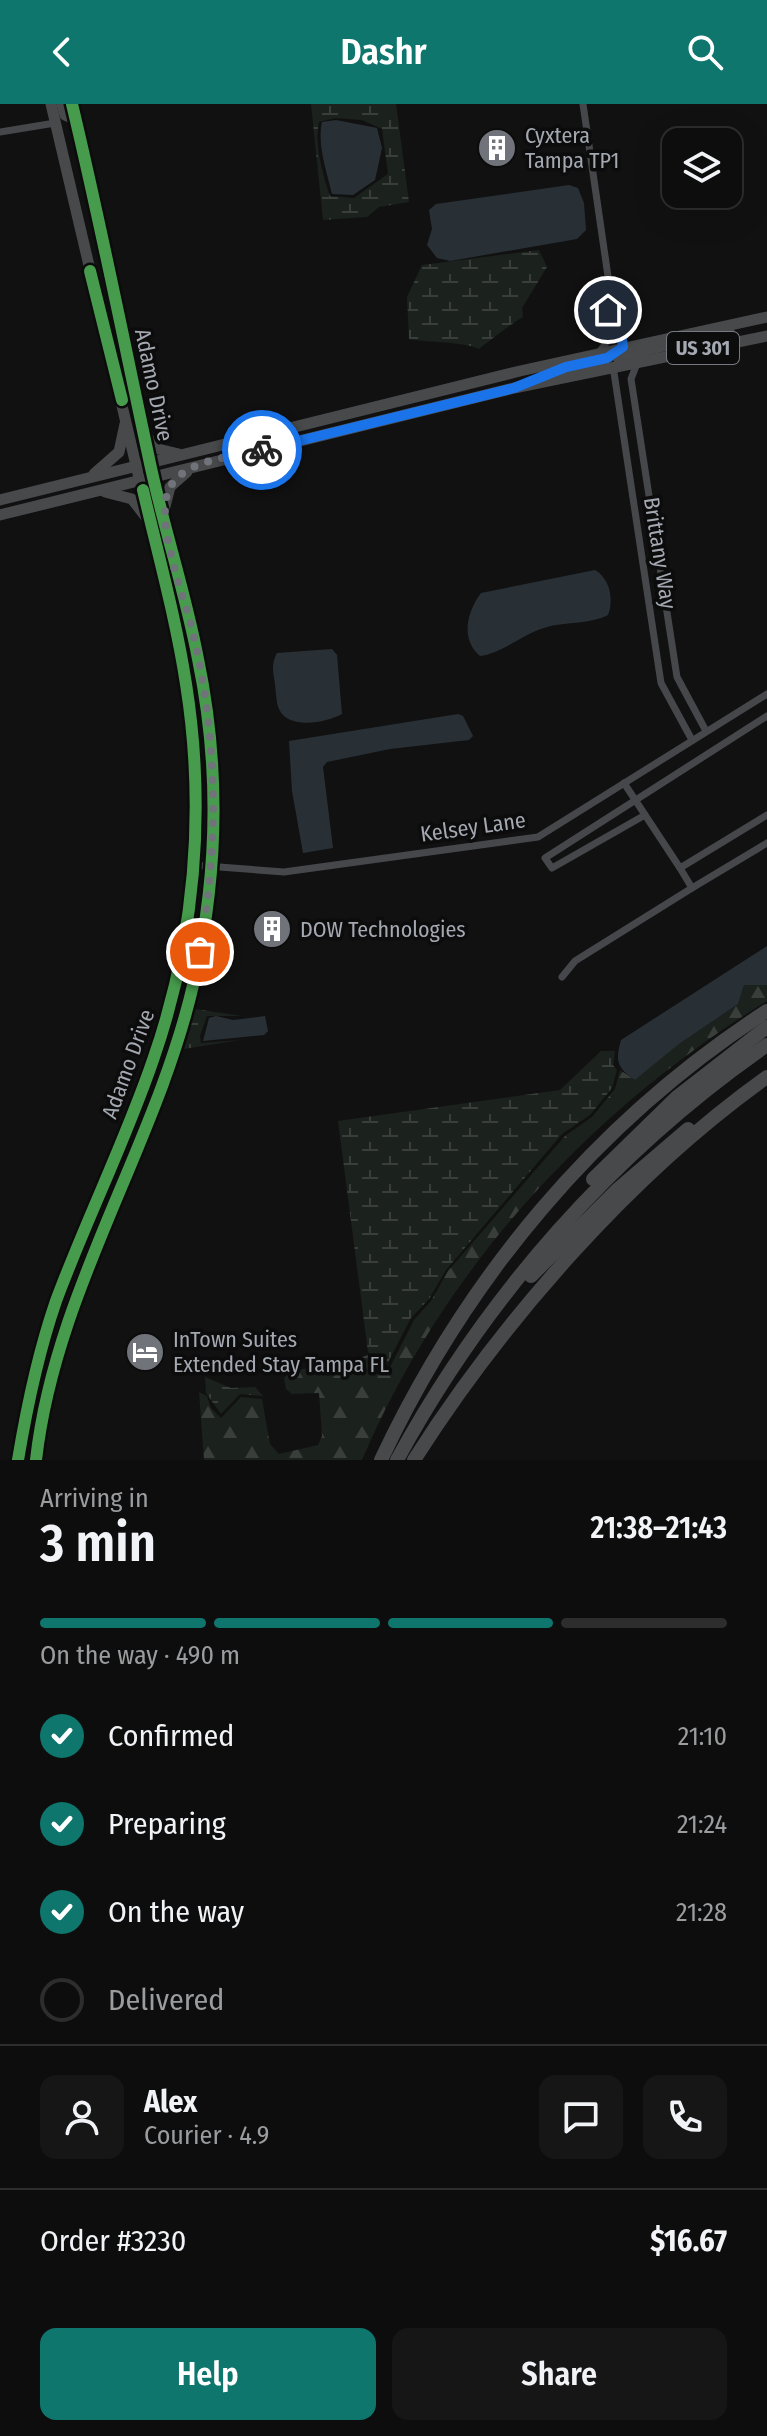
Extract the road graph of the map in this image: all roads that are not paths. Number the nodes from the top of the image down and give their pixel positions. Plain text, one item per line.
1 (51, 104) edge
2 (62, 104) edge
3 (72, 104) edge
4 (583, 104) edge
5 (76, 120) junction
6 (55, 123) junction
7 (0, 132) edge
8 (611, 297) junction
9 (762, 318) edge
10 (767, 329) edge
11 (767, 336) edge
12 (710, 346) junction
13 (623, 347) junction
14 (599, 352) junction
15 (638, 360) junction
16 (613, 366) junction
17 (488, 379) junction
18 (514, 388) junction
19 (125, 415) junction
20 (403, 415) junction
21 (144, 433) junction
22 (183, 455) junction
23 (150, 463) junction
24 (138, 466) junction
25 (195, 466) junction
26 (645, 474) junction
27 (630, 476) junction
28 (89, 477) junction
29 (153, 477) junction
30 (141, 480) junction
31 (93, 491) junction
32 (0, 500) edge
33 (163, 514) junction
34 (0, 515) edge
35 (151, 525) junction
36 (663, 587) junction
37 (647, 589) junction
38 (767, 694) edge
39 (756, 700) junction
40 (767, 706) edge
41 (767, 716) edge
42 (706, 731) junction
43 (692, 740) junction
44 (624, 783) junction
45 (635, 800) junction
46 (645, 815) junction
47 (767, 815) edge
48 (767, 843) edge
49 (193, 865) junction
50 (210, 867) junction
51 (680, 868) junction
52 (692, 888) junction
53 (562, 977) dead end
54 (767, 1011) edge
55 (767, 1027) edge
56 (767, 1045) edge
57 (767, 1067) edge
58 (767, 1077) edge
59 (111, 1168) junction
60 (126, 1175) junction
61 (471, 1340) junction
62 (454, 1364) junction
63 (29, 1396) junction
64 (46, 1399) junction
65 (18, 1460) edge
66 (36, 1460) edge
67 (381, 1460) edge
68 (397, 1460) edge
69 (414, 1460) edge

1 - 6 main road, Adamo Drive
2 - 5 main road
3 - 5 main road, Adamo Drive
4 - 8 street
5 - 21 main road, Adamo Drive
6 - 7 street
6 - 19 main road, Adamo Drive
8 - 13 street
8 - 14 street
9 - 13 main road, US 301
9 - 16 main road
10 - 12 main road
11 - 12 main road, US 301
12 - 15 main road, US 301
13 - 14 main road, US 301
13 - 18 main road
14 - 17 main road, US 301
15 - 16 main road, US 301
15 - 26 street, Brittany Way
16 - 18 main road, US 301
16 - 27 street, Brittany Way
17 - 20 main road
17 - 22 main road, US 301
18 - 20 main road, US 301
19 - 24 main road, Adamo Drive
19 - 28 main road
20 - 25 main road, US 301
21 - 22 main road
21 - 23 main road, Adamo Drive
22 - 23 main road, US 301
23 - 24 main road, US 301
23 - 29 main road, Adamo Drive
24 - 28 main road, US 301
24 - 30 main road, Adamo Drive
25 - 29 main road, US 301
25 - 33 main road
26 - 27 street
26 - 36 street, Brittany Way
27 - 37 street, Brittany Way
28 - 32 main road, US 301
29 - 30 main road, US 301
29 - 33 main road, Adamo Drive
30 - 31 main road, US 301
30 - 35 main road, Adamo Drive
31 - 34 main road, US 301
31 - 35 main road
33 - 50 main road, Adamo Drive
35 - 49 main road, Adamo Drive
36 - 37 street
36 - 42 street, Brittany Way
37 - 43 street, Brittany Way
38 - 39 street, Kelsey Lane
39 - 40 street
39 - 42 street, Kelsey Lane
41 - 45 street
42 - 43 street, Kelsey Lane
43 - 44 street, Kelsey Lane
44 - 45 street
44 - 50 street, Kelsey Lane
45 - 46 street
45 - 46 street
46 - 51 street
47 - 51 street
48 - 52 street
49 - 50 street, Kelsey Lane
49 - 59 main road, Adamo Drive
50 - 60 main road, Adamo Drive
51 - 52 street
52 - 53 street
54 - 67 highway
55 - 62 highway
56 - 61 highway
57 - 61 highway
58 - 69 highway
59 - 60 street
59 - 63 main road, Adamo Drive
60 - 64 main road, Adamo Drive
61 - 62 highway
62 - 68 highway
63 - 64 street
63 - 65 main road, Adamo Drive
64 - 66 main road, Adamo Drive

